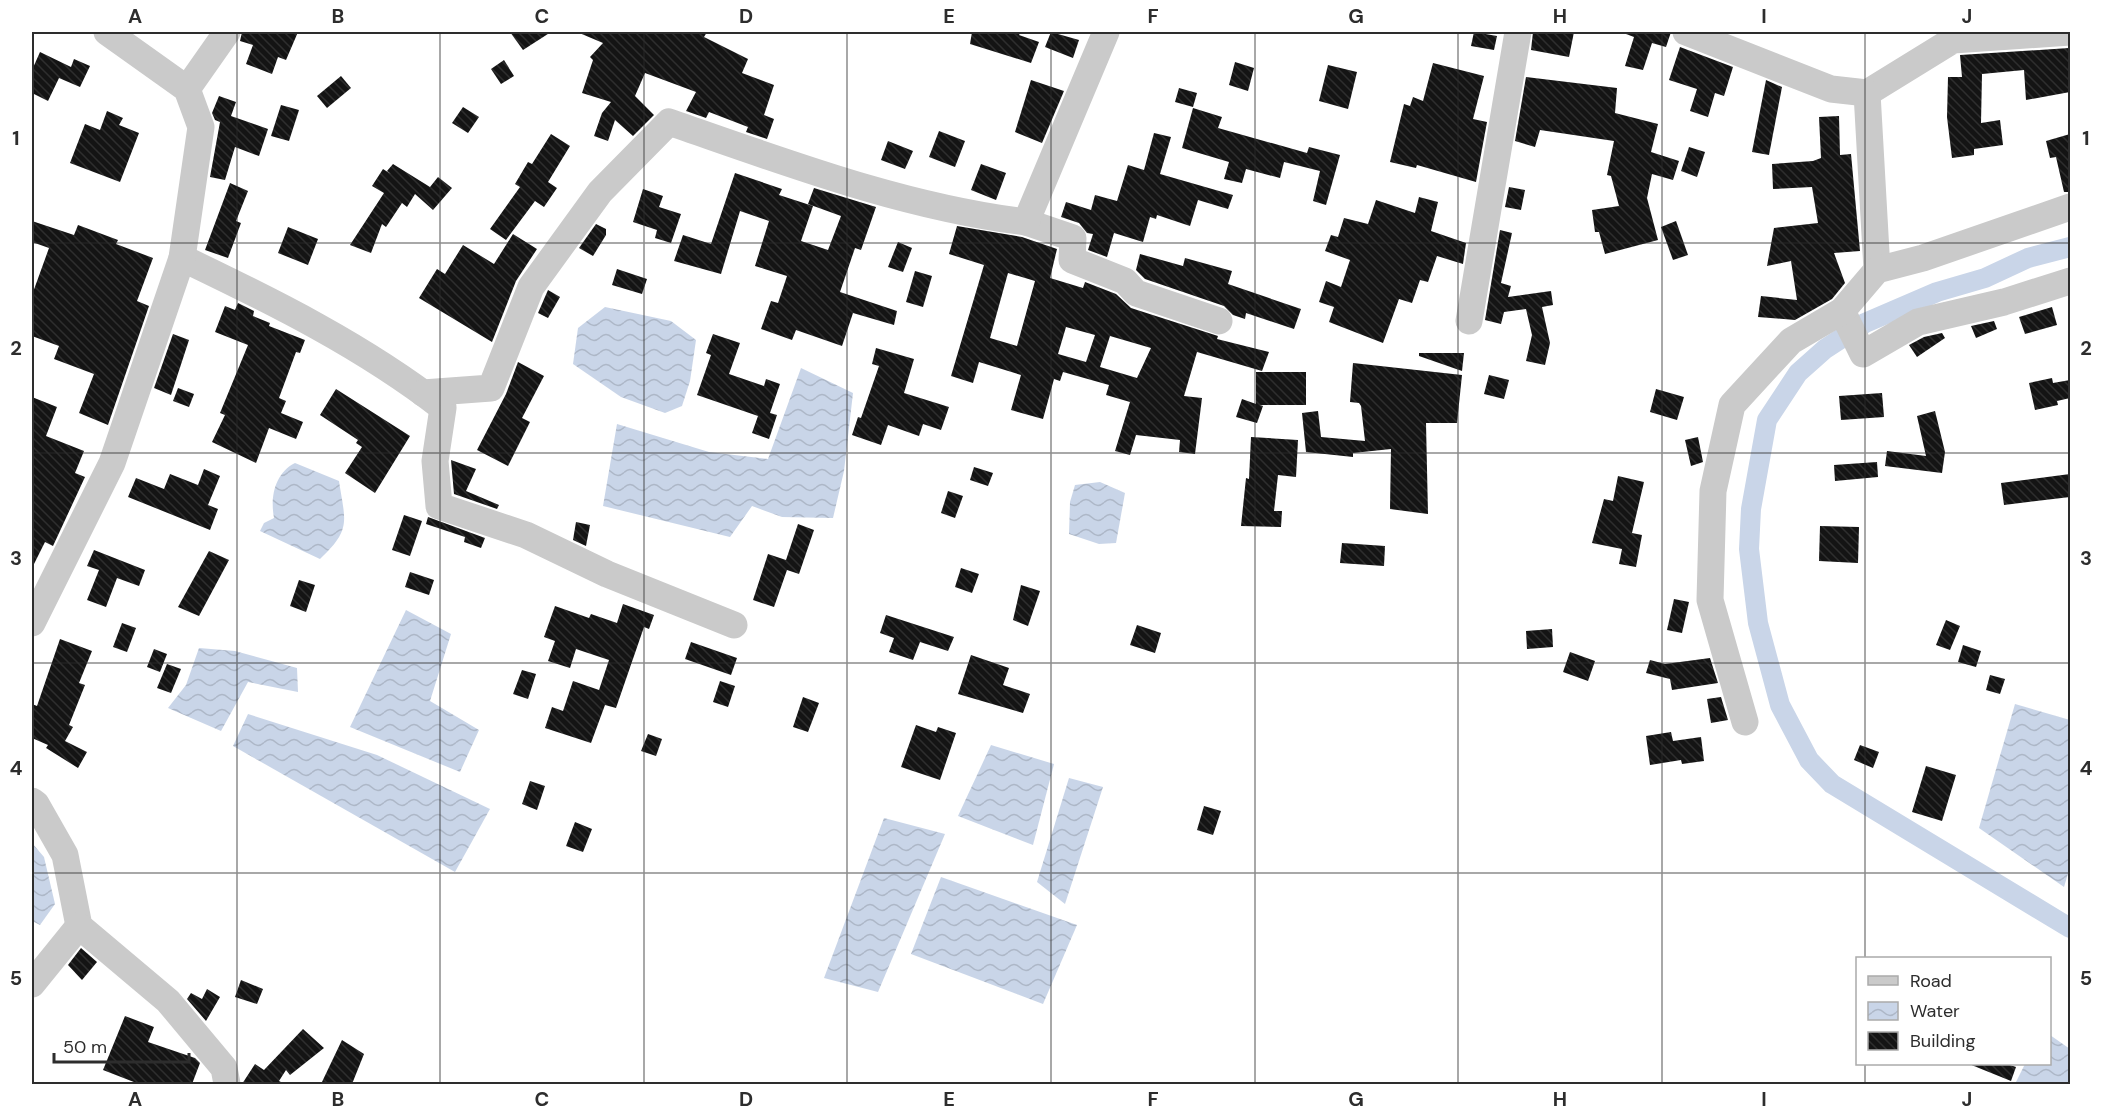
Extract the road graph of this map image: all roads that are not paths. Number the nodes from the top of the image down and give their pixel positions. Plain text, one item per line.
1 (107, 32) edge
2 (227, 32) edge
3 (1106, 32) edge
4 (1518, 32) edge
5 (1686, 32) edge
6 (2070, 32) edge
7 (187, 89) junction
8 (1867, 93) junction
9 (2070, 207) edge
10 (1026, 222) junction
11 (182, 258) junction
12 (1877, 270) junction
13 (2070, 281) edge
14 (1842, 311) junction
15 (1219, 321) dead end
16 (1469, 321) dead end
17 (423, 393) junction
18 (32, 623) edge
19 (734, 625) dead end
20 (1745, 722) dead end
21 (32, 801) edge
22 (80, 926) junction
23 (32, 984) edge
24 (227, 1084) edge

1 - 7 street
2 - 7 street
3 - 10 street
4 - 16 street
5 - 8 street
6 - 8 street
7 - 11 street
8 - 12 street
9 - 12 street
10 - 15 street
10 - 17 street
11 - 17 street
11 - 18 street
12 - 14 street
13 - 14 street
14 - 20 street
17 - 19 street
21 - 22 street
22 - 23 street
22 - 24 street

